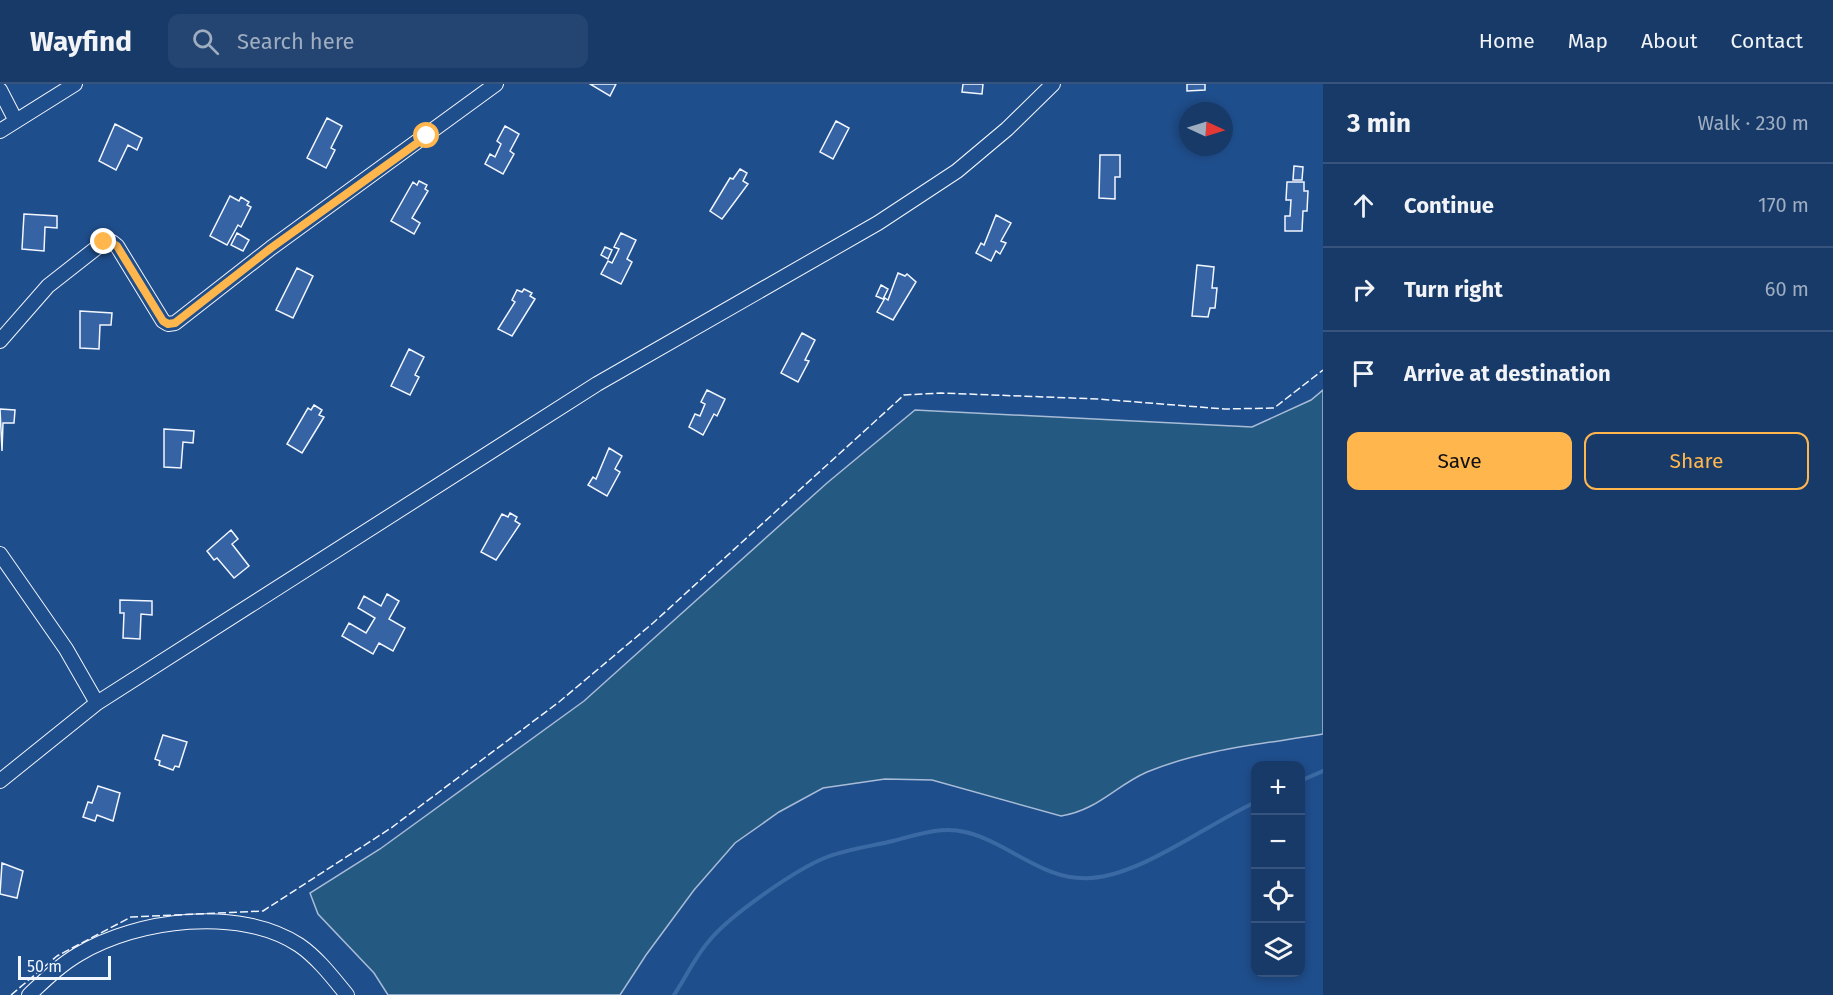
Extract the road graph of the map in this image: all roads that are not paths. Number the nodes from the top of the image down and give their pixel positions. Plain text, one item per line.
1 (75, 84) edge
2 (496, 84) edge
3 (1053, 84) edge
4 (0, 90) edge
5 (16, 121) junction
6 (0, 131) edge
7 (0, 341) edge
8 (0, 554) edge
9 (97, 703) junction
10 (0, 781) edge
11 (29, 995) edge
12 (347, 995) edge

1 - 5 street
2 - 7 street
3 - 9 street
4 - 5 street
5 - 6 street
8 - 9 street
9 - 10 street
11 - 12 street

